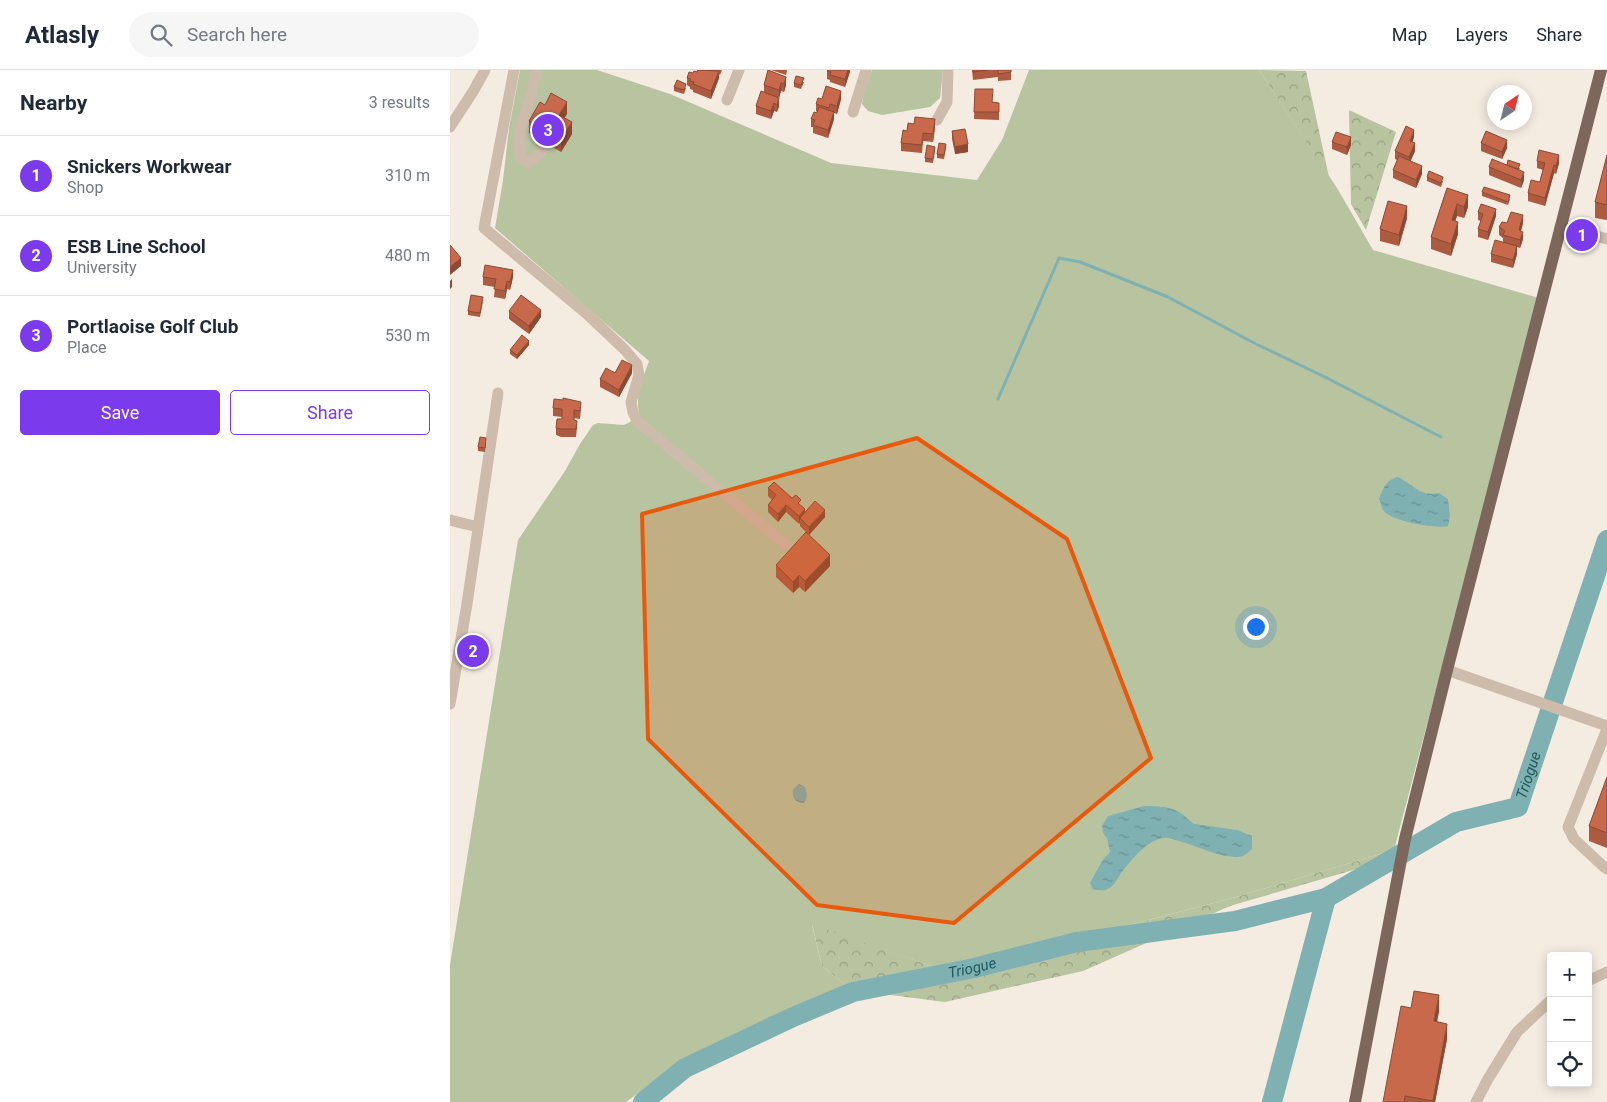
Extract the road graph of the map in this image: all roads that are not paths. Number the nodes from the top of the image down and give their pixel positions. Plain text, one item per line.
1 (485, 70) edge
2 (514, 70) edge
3 (536, 70) edge
4 (739, 70) edge
5 (866, 70) edge
6 (948, 70) edge
7 (1601, 70) edge
8 (727, 100) dead end
9 (853, 112) dead end
10 (937, 120) edge
11 (450, 127) edge
12 (542, 151) dead end
13 (1560, 227) junction
14 (1607, 239) edge
15 (498, 393) dead end
16 (450, 520) edge
17 (478, 527) junction
18 (786, 545) dead end
19 (1446, 670) junction
20 (450, 704) edge
21 (1607, 727) edge
22 (1607, 869) edge
23 (1607, 972) edge
24 (1592, 979) edge
25 (1547, 1004) edge
26 (1355, 1102) edge
27 (1476, 1102) edge

1 - 11 street
2 - 18 street
3 - 12 street
4 - 8 street
5 - 9 street
6 - 10 street
7 - 13 main road
13 - 14 street
13 - 19 main road
15 - 17 street
16 - 17 street
17 - 20 street
19 - 21 street
19 - 26 main road
21 - 22 street
23 - 24 street
25 - 27 street

